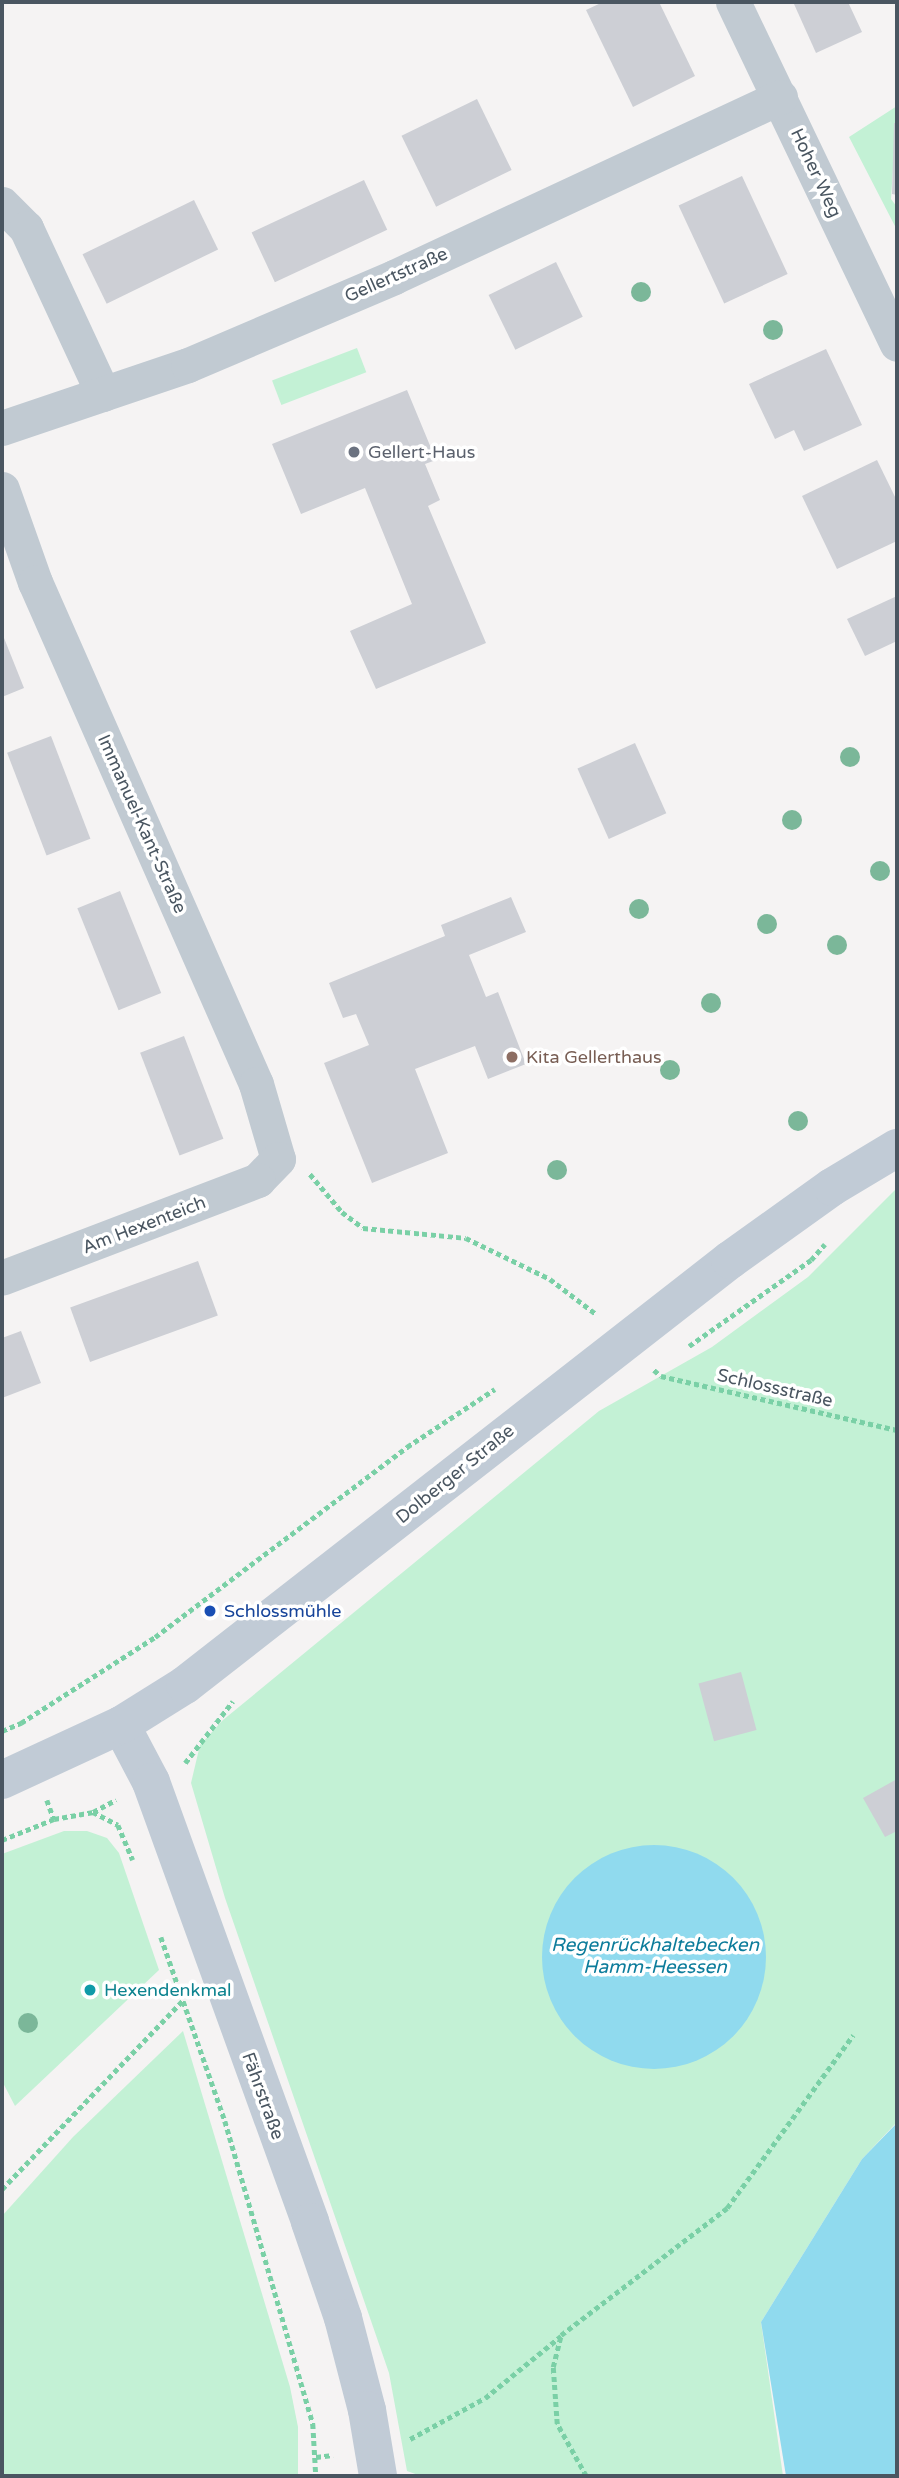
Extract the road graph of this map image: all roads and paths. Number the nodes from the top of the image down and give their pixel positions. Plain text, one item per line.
1 (733, 2) edge
2 (780, 97) junction
3 (2, 204) edge
4 (897, 344) edge
5 (103, 394) junction
6 (2, 428) edge
7 (2, 489) edge
8 (897, 1148) edge
9 (278, 1159) junction
10 (2, 1278) edge
11 (609, 1310) dead end
12 (599, 1317) junction
13 (590, 1324) dead end
14 (651, 1367) dead end
15 (497, 1387) dead end
16 (897, 1430) edge
17 (121, 1725) junction
18 (2, 1731) edge
19 (2, 1780) edge
20 (2, 1840) edge
21 (137, 1868) dead end
22 (160, 1934) dead end
23 (183, 2000) junction
24 (853, 2035) dead end
25 (2, 2189) edge
26 (561, 2335) junction
27 (377, 2464) edge
28 (316, 2476) edge
29 (586, 2476) edge

1 - 2 street, Hoher Weg
2 - 4 street, Hoher Weg
2 - 5 street, Gellertstraße
3 - 5 street
5 - 6 street, Gellertstraße
7 - 9 street, Immanuel-Kant-Straße
8 - 17 main road, Dolberger Straße
9 - 10 street, Am Hexenteich
9 - 12 path
11 - 12 path
12 - 13 path
14 - 16 path, Schlossstraße
15 - 18 path
17 - 19 main road, Dolberger Straße
17 - 27 main road, Fährstraße
20 - 21 path
22 - 23 path
23 - 25 path
23 - 28 path
24 - 26 path
26 - 27 path
26 - 29 path

